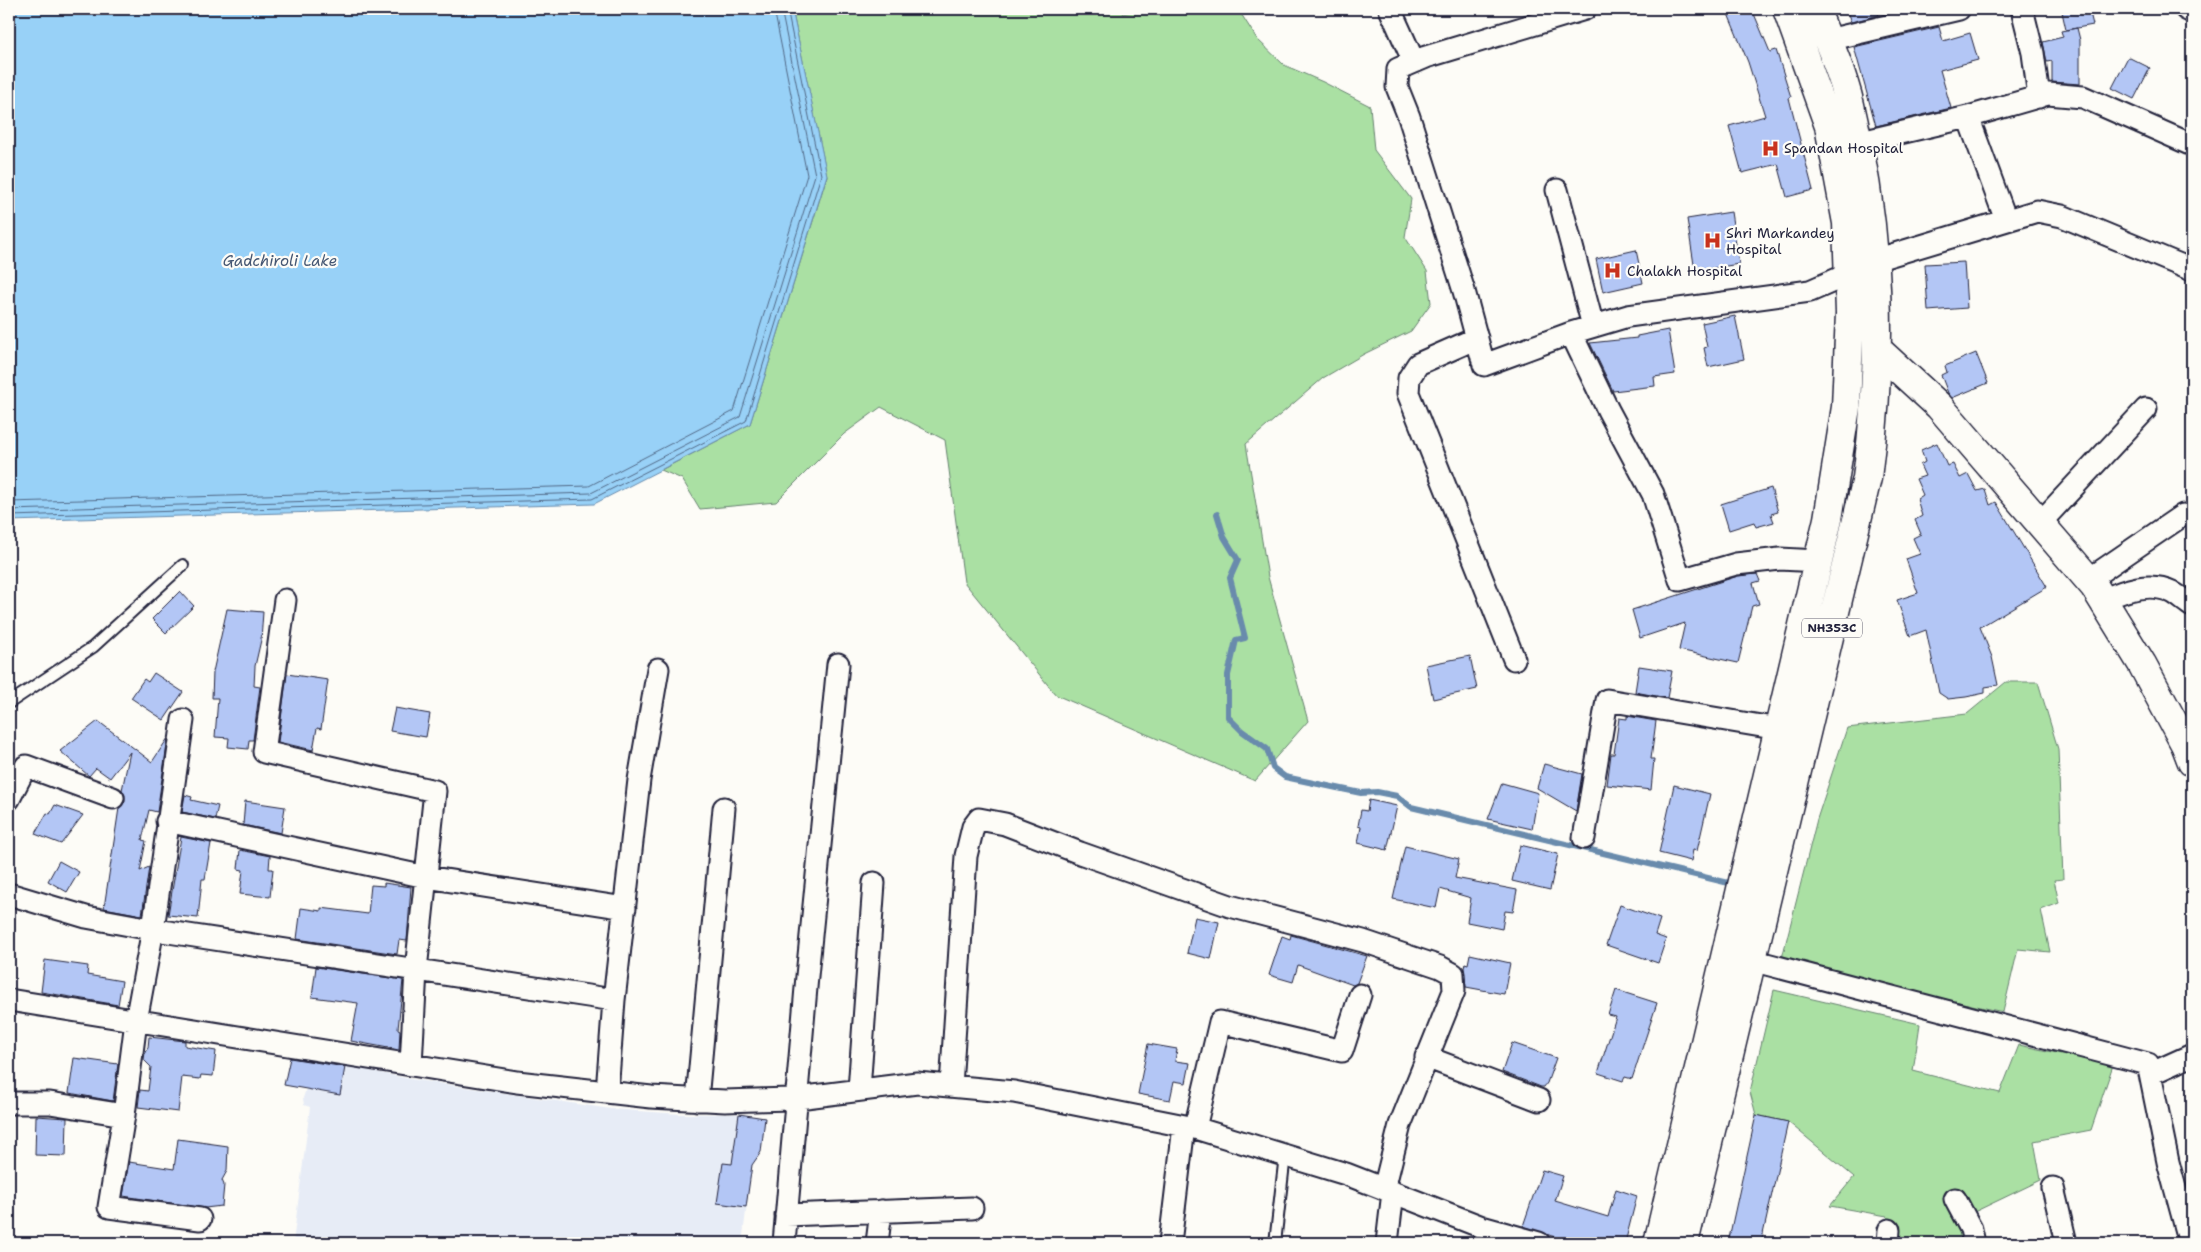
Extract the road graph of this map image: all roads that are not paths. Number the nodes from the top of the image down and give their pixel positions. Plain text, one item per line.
1 (1390, 9) edge
2 (1586, 9) edge
3 (1787, 9) edge
4 (1815, 9) edge
5 (1960, 9) edge
6 (2022, 9) edge
7 (2186, 9) edge
8 (2192, 12) edge
9 (1551, 14) edge
10 (1828, 40) junction
11 (1414, 62) junction
12 (2039, 97) junction
13 (1968, 117) junction
14 (1857, 143) junction
15 (2192, 145) edge
16 (1556, 190) dead end
17 (2006, 220) junction
18 (1875, 260) junction
19 (2192, 270) edge
20 (1849, 274) junction
21 (1593, 326) junction
22 (1571, 333) junction
23 (1477, 338) junction
24 (1878, 350) junction
25 (2146, 409) dead end
26 (2192, 514) edge
27 (2041, 522) junction
28 (1818, 561) junction
29 (183, 566) dead end
30 (2096, 590) junction
31 (285, 600) dead end
32 (2192, 606) edge
33 (1514, 659) dead end
34 (838, 664) dead end
35 (658, 669) dead end
36 (9, 703) edge
37 (183, 720) dead end
38 (1779, 729) junction
39 (2192, 762) edge
40 (113, 798) dead end
41 (9, 799) edge
42 (724, 808) dead end
43 (167, 821) junction
44 (1584, 838) dead end
45 (426, 877) junction
46 (874, 883) dead end
47 (9, 894) edge
48 (625, 908) junction
49 (153, 929) junction
50 (1751, 960) junction
51 (416, 970) junction
52 (1360, 995) dead end
53 (9, 1000) edge
54 (614, 1000) junction
55 (136, 1022) junction
56 (2192, 1055) edge
57 (1426, 1057) junction
58 (411, 1065) junction
59 (2150, 1074) junction
60 (951, 1086) junction
61 (859, 1090) junction
62 (607, 1092) junction
63 (797, 1098) junction
64 (697, 1100) junction
65 (1539, 1100) dead end
66 (9, 1103) edge
67 (124, 1115) junction
68 (1190, 1127) junction
69 (1284, 1155) junction
70 (2052, 1188) dead end
71 (1388, 1190) junction
72 (2185, 1192) edge
73 (1955, 1199) dead end
74 (972, 1208) dead end
75 (881, 1211) junction
76 (786, 1215) junction
77 (200, 1219) dead end
78 (784, 1243) edge
79 (877, 1243) edge
80 (1170, 1243) edge
81 (1275, 1243) edge
82 (1387, 1243) edge
83 (1539, 1243) edge
84 (1658, 1243) edge
85 (1684, 1243) edge
86 (1974, 1243) edge
87 (2066, 1243) edge
88 (2190, 1243) edge

1 - 11 street
2 - 9 street
3 - 20 main road, NH353C
4 - 10 main road, NH353C
5 - 10 street
6 - 12 street
7 - 8 street
9 - 11 street
10 - 14 main road, NH353C
11 - 23 street
12 - 13 street
12 - 15 street
13 - 14 street
13 - 17 street
14 - 18 main road, NH353C
16 - 21 street
17 - 18 street
17 - 19 street
18 - 24 main road, NH353C
20 - 21 street
20 - 28 main road, NH353C
21 - 22 street
22 - 23 street
22 - 28 street
23 - 33 street
24 - 27 main road
24 - 50 main road, NH353C
25 - 27 street
26 - 30 street
27 - 30 main road
28 - 38 main road, NH353C
29 - 36 lane
30 - 32 street
30 - 39 main road
31 - 45 street
34 - 63 street
35 - 48 street
37 - 43 street
38 - 44 street
38 - 84 main road, NH353C
40 - 41 street
42 - 64 street
43 - 45 street
43 - 49 street
45 - 48 street
45 - 51 street
46 - 61 street
47 - 49 street
48 - 54 street
49 - 51 street
49 - 55 street
50 - 59 street
50 - 85 main road, NH353C
51 - 54 street
51 - 58 street
52 - 68 street
53 - 55 street
54 - 62 street
55 - 58 street
55 - 67 street
56 - 59 street
57 - 60 street
57 - 65 street
57 - 71 street
58 - 62 street
59 - 72 street
60 - 61 street
60 - 68 street
61 - 63 street
62 - 64 street
63 - 64 street
63 - 76 street
66 - 67 street
67 - 77 street
68 - 69 street
68 - 80 street
69 - 71 street
69 - 81 lane
70 - 87 street
71 - 82 street
71 - 83 street
72 - 88 street
73 - 86 street
74 - 75 street
75 - 76 street
75 - 79 street
76 - 78 street

